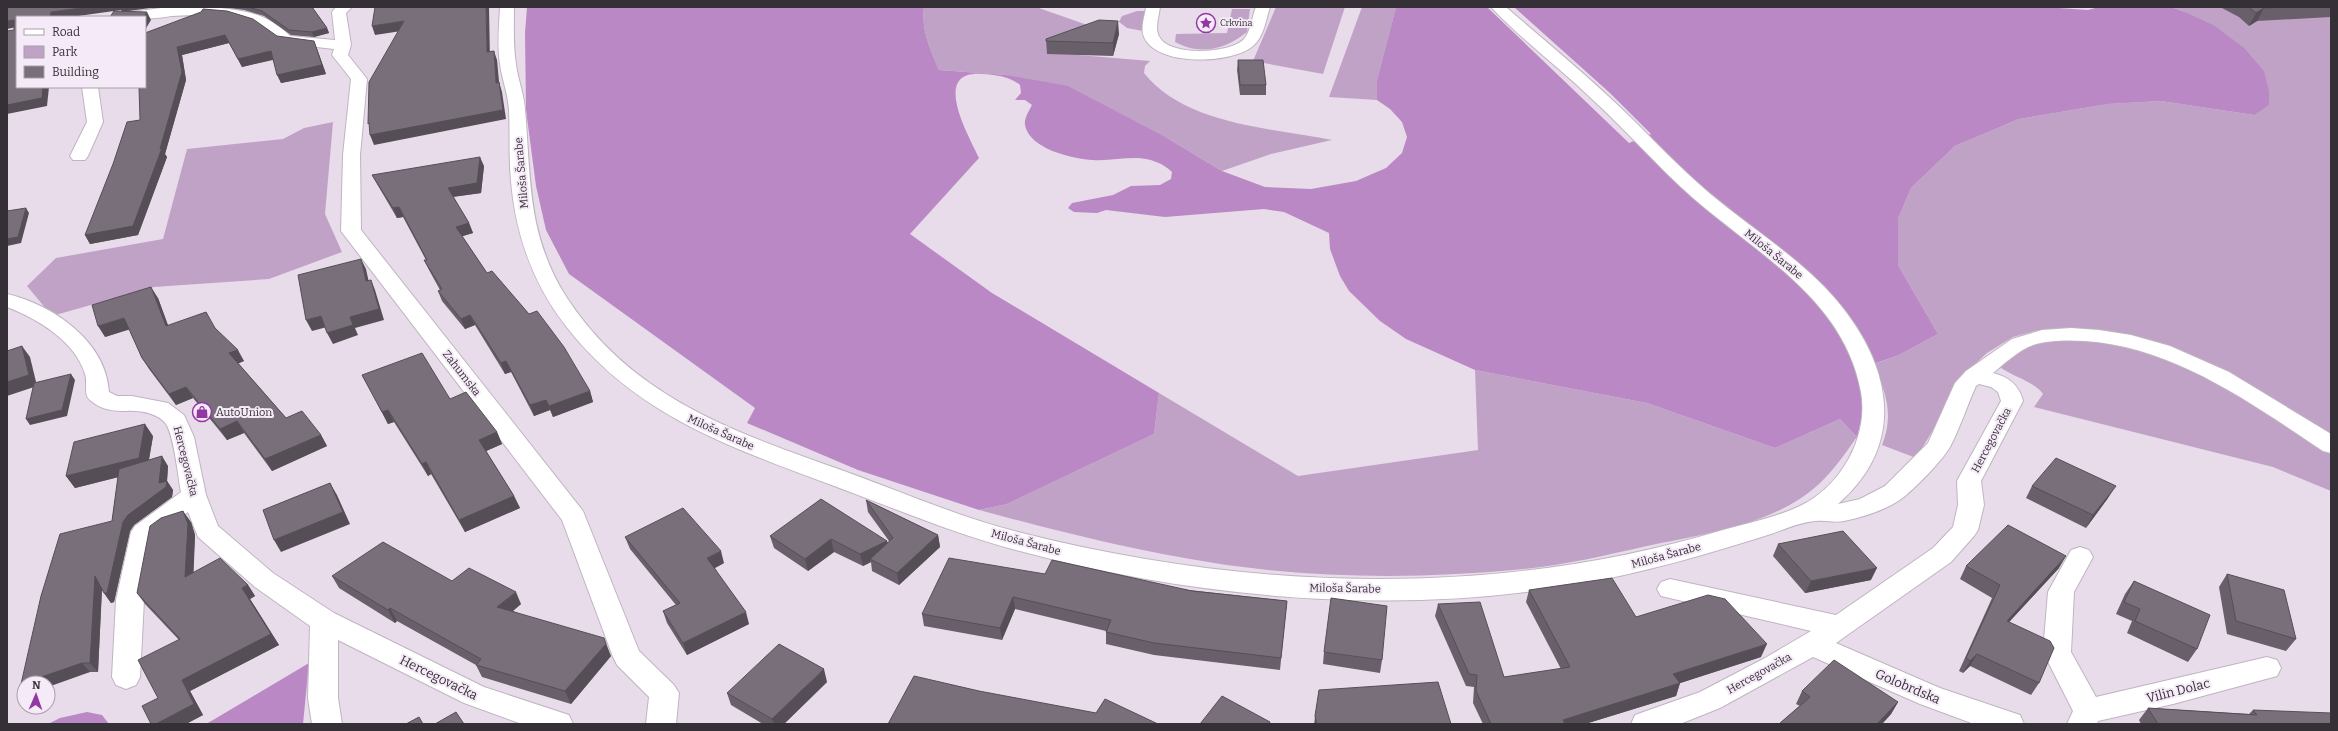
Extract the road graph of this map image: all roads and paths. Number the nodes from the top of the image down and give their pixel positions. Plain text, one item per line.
1 (507, 7) edge
2 (1153, 7) edge
3 (1263, 7) edge
4 (1498, 7) edge
5 (345, 9) edge
6 (132, 16) edge
7 (343, 45) junction
8 (90, 88) edge
9 (79, 156) dead end
10 (7, 300) edge
11 (1974, 376) junction
12 (2331, 445) edge
13 (194, 495) junction
14 (1810, 512) junction
15 (2080, 557) dead end
16 (1670, 589) dead end
17 (324, 621) junction
18 (1840, 627) junction
19 (1810, 644) junction
20 (2267, 668) dead end
21 (126, 677) dead end
22 (2085, 717) edge
23 (327, 724) edge
24 (558, 724) edge
25 (661, 724) edge
26 (1646, 724) edge
27 (2009, 724) edge

1 - 14 street, Miloša Šarabe
2 - 3 street
4 - 14 street, Miloša Šarabe
5 - 7 street, Zahumska
6 - 7 street
7 - 25 street, Zahumska
8 - 9 street
10 - 13 street, Hercegovačka
11 - 12 street
11 - 14 street
11 - 18 street, Hercegovačka
13 - 17 street, Hercegovačka
13 - 21 street
15 - 22 street, Vilin Dolac
16 - 18 street
17 - 23 street
17 - 24 street, Hercegovačka
18 - 19 street, Hercegovačka
19 - 26 street, Hercegovačka
19 - 27 street, Golobrdska
20 - 22 street, Vilin Dolac

